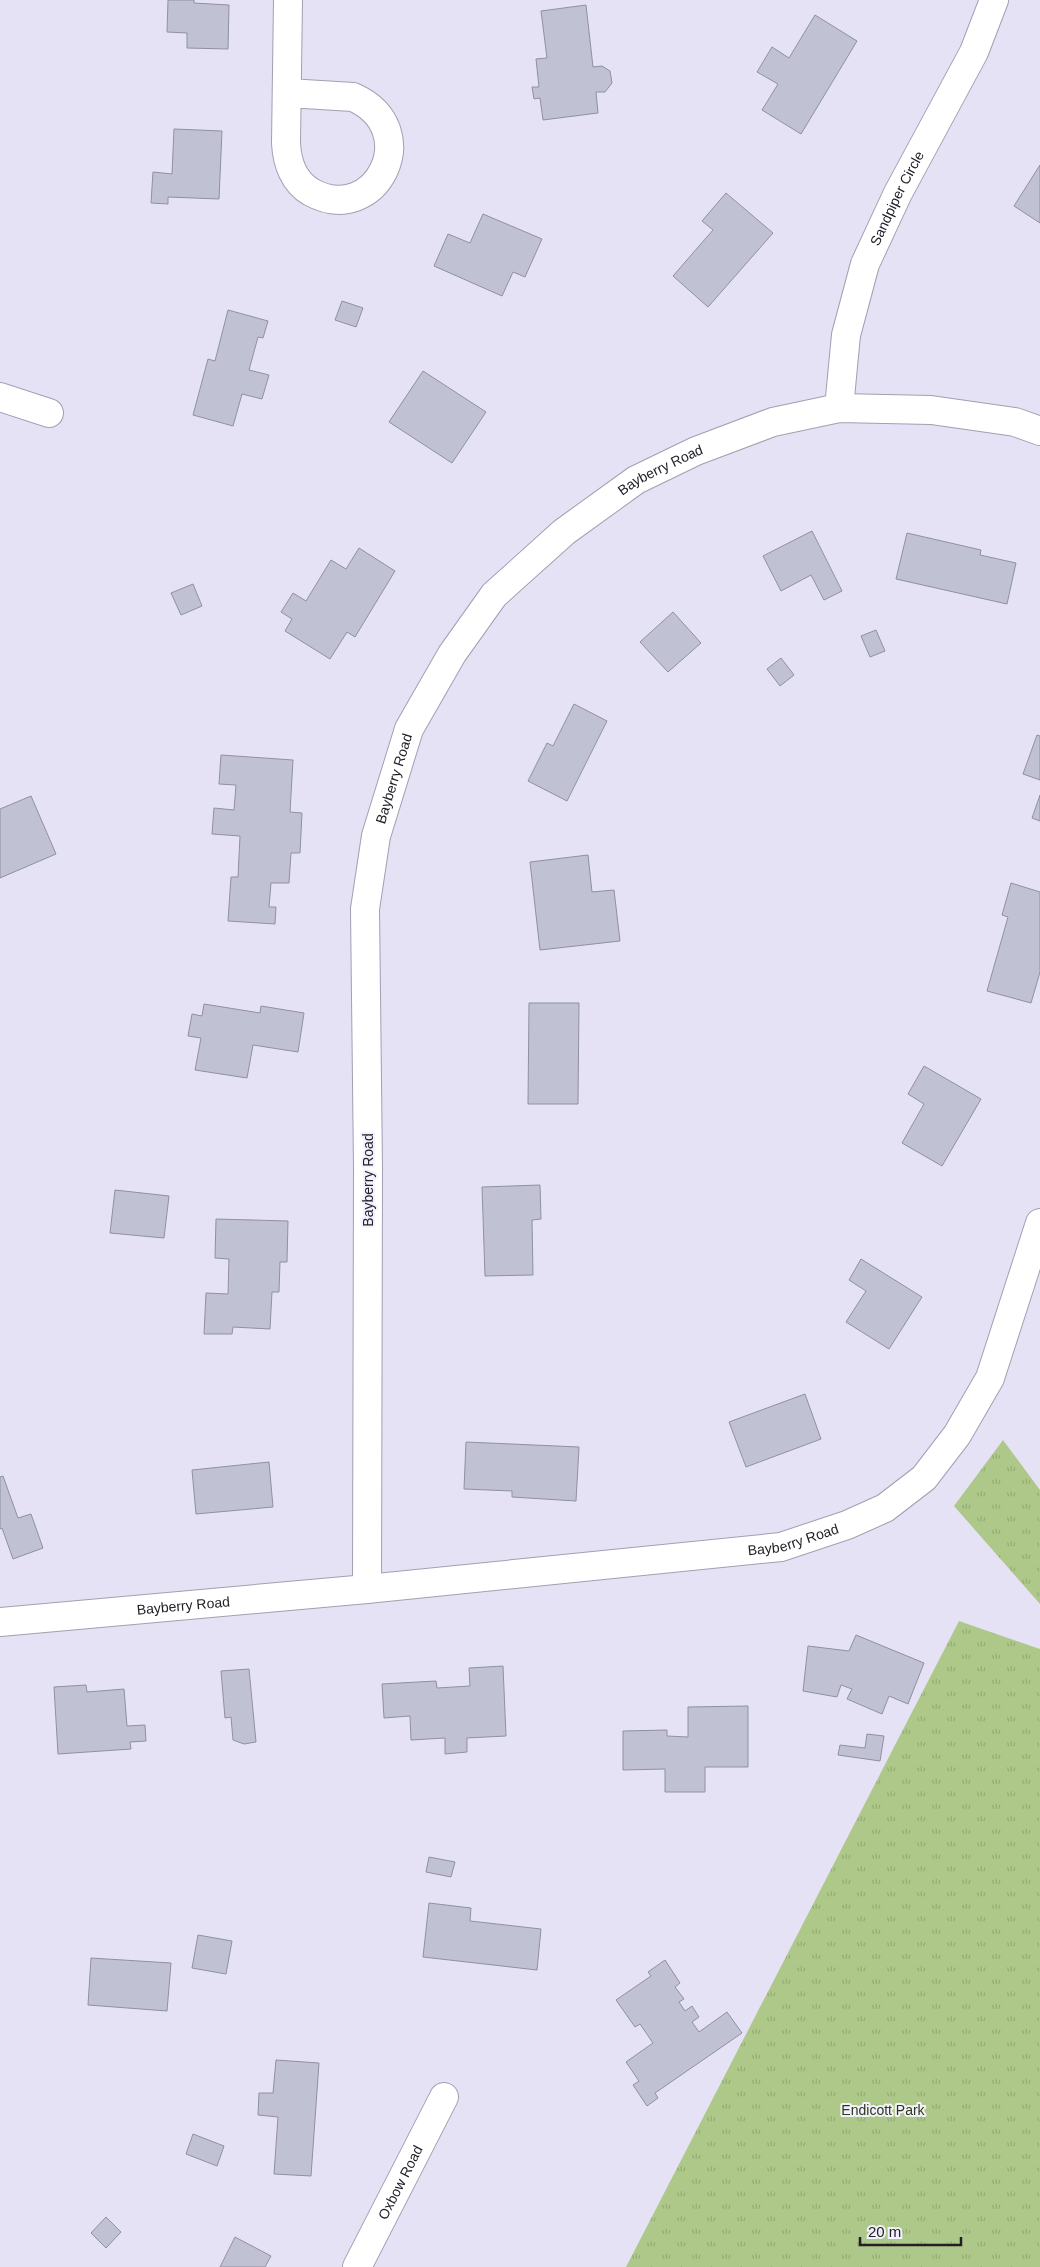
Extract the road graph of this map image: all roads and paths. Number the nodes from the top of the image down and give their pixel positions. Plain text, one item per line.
1 (288, 0) edge
2 (994, 0) edge
3 (288, 93) junction
4 (0, 398) edge
5 (839, 408) junction
6 (49, 413) dead end
7 (1040, 431) edge
8 (1040, 1223) edge
9 (367, 1589) junction
10 (0, 1622) edge
11 (444, 2097) dead end
12 (357, 2267) edge

1 - 3 street
2 - 5 street, Sandpiper Circle
3 - 3 street
4 - 6 street
5 - 7 street, Bayberry Road
5 - 9 street, Bayberry Road
8 - 9 street, Bayberry Road
9 - 10 street, Bayberry Road
11 - 12 street, Oxbow Road

